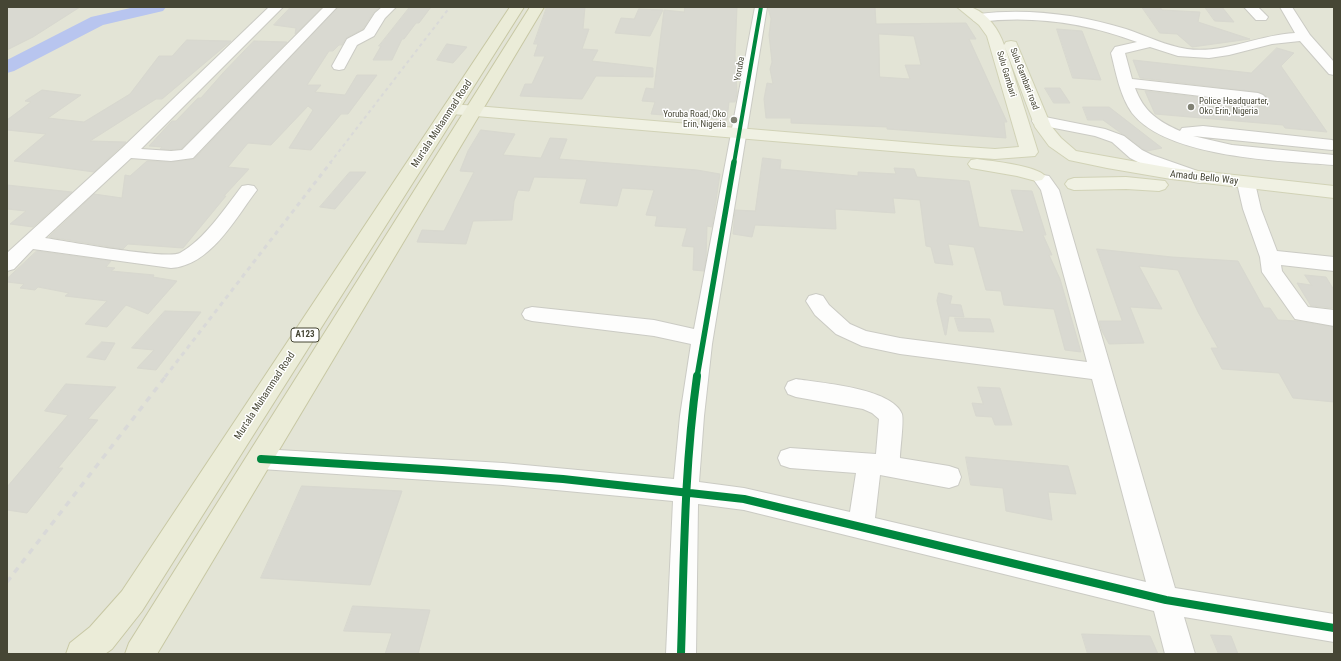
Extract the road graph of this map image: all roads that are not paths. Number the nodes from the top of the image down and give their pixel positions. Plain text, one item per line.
1 (277, 7) edge
2 (331, 7) edge
3 (390, 7) edge
4 (517, 7) edge
5 (537, 7) edge
6 (761, 7) edge
7 (964, 7) edge
8 (1250, 7) edge
9 (1286, 7) edge
10 (983, 13) edge
11 (1261, 17) dead end
12 (1304, 37) junction
13 (1152, 43) junction
14 (339, 66) dead end
15 (1334, 71) edge
16 (1126, 83) junction
17 (1258, 98) dead end
18 (460, 114) junction
19 (1040, 121) junction
20 (1170, 133) junction
21 (737, 139) junction
22 (1297, 141) junction
23 (1029, 152) junction
24 (127, 153) junction
25 (1333, 153) edge
26 (1072, 154) junction
27 (1307, 158) junction
28 (1200, 178) junction
29 (1054, 184) junction
30 (1248, 188) junction
31 (248, 190) dead end
32 (1334, 192) edge
33 (1334, 203) edge
34 (29, 242) junction
35 (1270, 257) junction
36 (7, 264) edge
37 (1334, 264) edge
38 (816, 301) dead end
39 (532, 314) dead end
40 (1334, 318) edge
41 (702, 339) junction
42 (1102, 372) junction
43 (796, 388) dead end
44 (790, 458) dead end
45 (261, 459) junction
46 (878, 464) junction
47 (949, 478) dead end
48 (685, 490) junction
49 (861, 527) junction
50 (1166, 600) junction
51 (1334, 628) edge
52 (80, 654) edge
53 (140, 654) edge
54 (682, 654) edge
55 (1180, 654) edge

1 - 24 street
2 - 24 street
3 - 14 street
4 - 18 highway, Murtala Muhammad Road / A123
5 - 18 highway, Murtala Muhammad Road / A123
6 - 21 street, Yoruba
7 - 10 main road, Sulu Gambari
8 - 11 street
9 - 12 street
10 - 13 street
10 - 19 main road, Sulu Gambari road
10 - 23 main road, Sulu Gambari
12 - 13 street
12 - 15 street
13 - 16 street
16 - 17 street
16 - 20 street
18 - 21 main road
18 - 45 highway, Murtala Muhammad Road / A123
18 - 52 highway, Murtala Muhammad Road / A123
19 - 26 main road, Sulu Gambari road
19 - 28 street
20 - 22 street
20 - 27 street
21 - 23 main road, Amadu Bello Way
21 - 29 main road, Amadu Bello Way
21 - 41 street, Yoruba
22 - 25 street
22 - 27 street
23 - 26 main road, Amadu Bello Way
23 - 29 main road, Sulu Gambari
24 - 34 street
25 - 27 street
26 - 28 main road, Amadu Bello Way
26 - 29 main road, Sulu Gambari road
28 - 30 main road, Amadu Bello Way
29 - 30 main road, Amadu Bello Way
29 - 42 street
30 - 32 main road, Amadu Bello Way
30 - 33 main road, Amadu Bello Way
30 - 35 street
31 - 34 street
34 - 36 street
35 - 37 street
35 - 40 street
38 - 42 street
39 - 41 street
41 - 48 street, Yoruba
42 - 50 street
43 - 46 street
44 - 46 street
45 - 48 street
45 - 53 highway, Murtala Muhammad Road / A123
46 - 47 street
46 - 49 street
48 - 49 street
48 - 54 street, Yoruba
49 - 50 street
50 - 51 street
50 - 55 street

